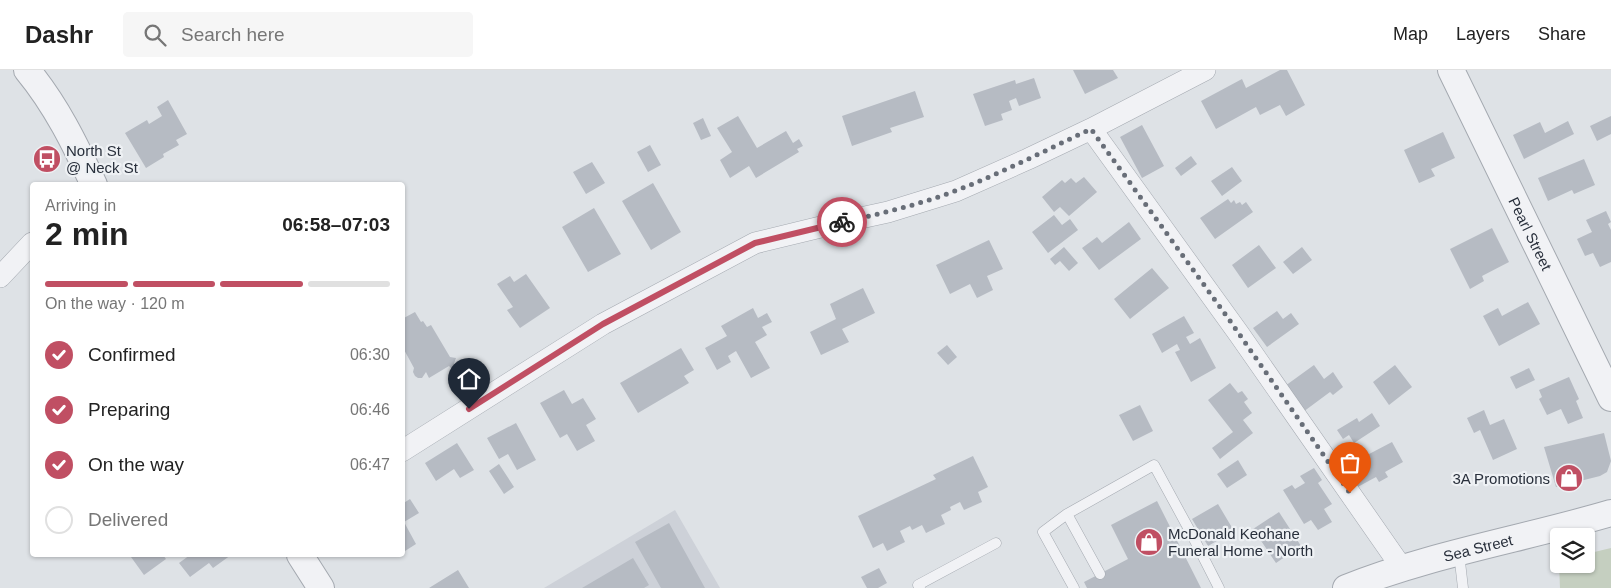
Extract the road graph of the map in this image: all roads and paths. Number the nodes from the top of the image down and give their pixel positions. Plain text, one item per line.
1 (27, 70) edge
2 (1205, 70) edge
3 (1451, 70) edge
4 (1091, 129) junction
5 (93, 182) edge
6 (30, 245) edge
7 (0, 277) edge
8 (1611, 398) edge
9 (405, 449) edge
10 (1611, 513) edge
11 (1067, 514) junction
12 (996, 543) dead end
13 (1459, 552) junction
14 (301, 557) edge
15 (1402, 568) junction
16 (1100, 574) dead end
17 (321, 588) edge
18 (920, 588) edge
19 (1074, 588) edge
20 (1219, 588) edge
21 (1346, 588) edge
22 (1464, 588) edge

1 - 5 street
2 - 4 street
3 - 8 street, Pearl Street
4 - 9 street
4 - 15 street
6 - 7 street
10 - 13 street, Sea Street
11 - 16 lane
11 - 19 lane
11 - 20 lane
12 - 18 lane
13 - 15 street, Sea Street
13 - 22 lane
14 - 17 street
15 - 21 street, Sea Street

